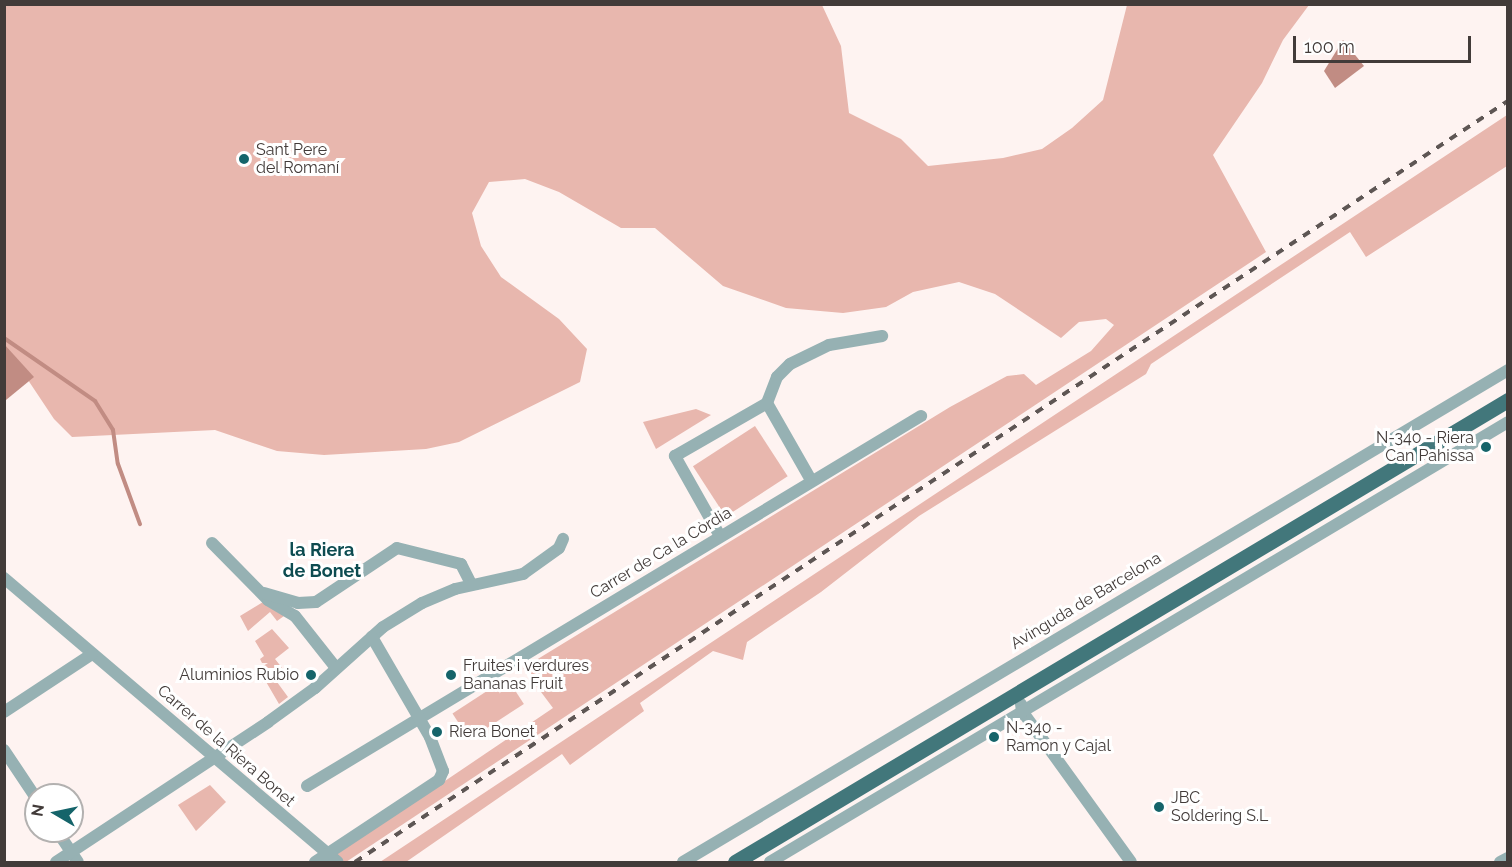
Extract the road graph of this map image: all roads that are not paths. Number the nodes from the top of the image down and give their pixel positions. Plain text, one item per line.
1 (882, 336) dead end
2 (1508, 370) edge
3 (1508, 400) edge
4 (767, 404) junction
5 (921, 416) dead end
6 (1508, 422) edge
7 (811, 480) junction
8 (720, 536) junction
9 (563, 539) dead end
10 (212, 543) dead end
11 (4, 578) edge
12 (471, 584) junction
13 (264, 593) junction
14 (372, 637) junction
15 (92, 654) junction
16 (336, 668) junction
17 (1019, 692) junction
18 (1022, 711) junction
19 (4, 712) edge
20 (419, 720) junction
21 (4, 750) edge
22 (215, 758) junction
23 (26, 783) edge
24 (307, 786) dead end
25 (65, 843) edge
26 (326, 855) junction
27 (75, 857) edge
28 (1508, 858) edge
29 (56, 862) edge
30 (315, 862) edge
31 (338, 862) edge
32 (683, 862) edge
33 (735, 862) edge
34 (770, 862) edge
35 (1131, 862) edge
36 (1500, 862) edge

1 - 4 street
2 - 32 street, Avinguda de Barcelona
3 - 17 main road
4 - 7 street
4 - 8 street
5 - 7 street, Carrer de Ca la Còrdia
6 - 18 street
7 - 8 street, Carrer de Ca la Còrdia
8 - 20 street, Carrer de Ca la Còrdia
9 - 12 street
10 - 13 street
11 - 15 street, Carrer de la Riera Bonet
12 - 13 street
12 - 14 street
13 - 16 street
14 - 16 street
14 - 20 street
15 - 19 street
15 - 22 street, Carrer de la Riera Bonet
16 - 22 street
17 - 18 street
17 - 33 main road
18 - 34 street
18 - 35 street
20 - 24 street, Carrer de Ca la Còrdia
20 - 26 street
21 - 23 street
22 - 26 street, Carrer de la Riera Bonet
22 - 27 street
25 - 27 street
26 - 30 street
26 - 31 street, Carrer de la Riera Bonet
27 - 29 street
28 - 36 street

